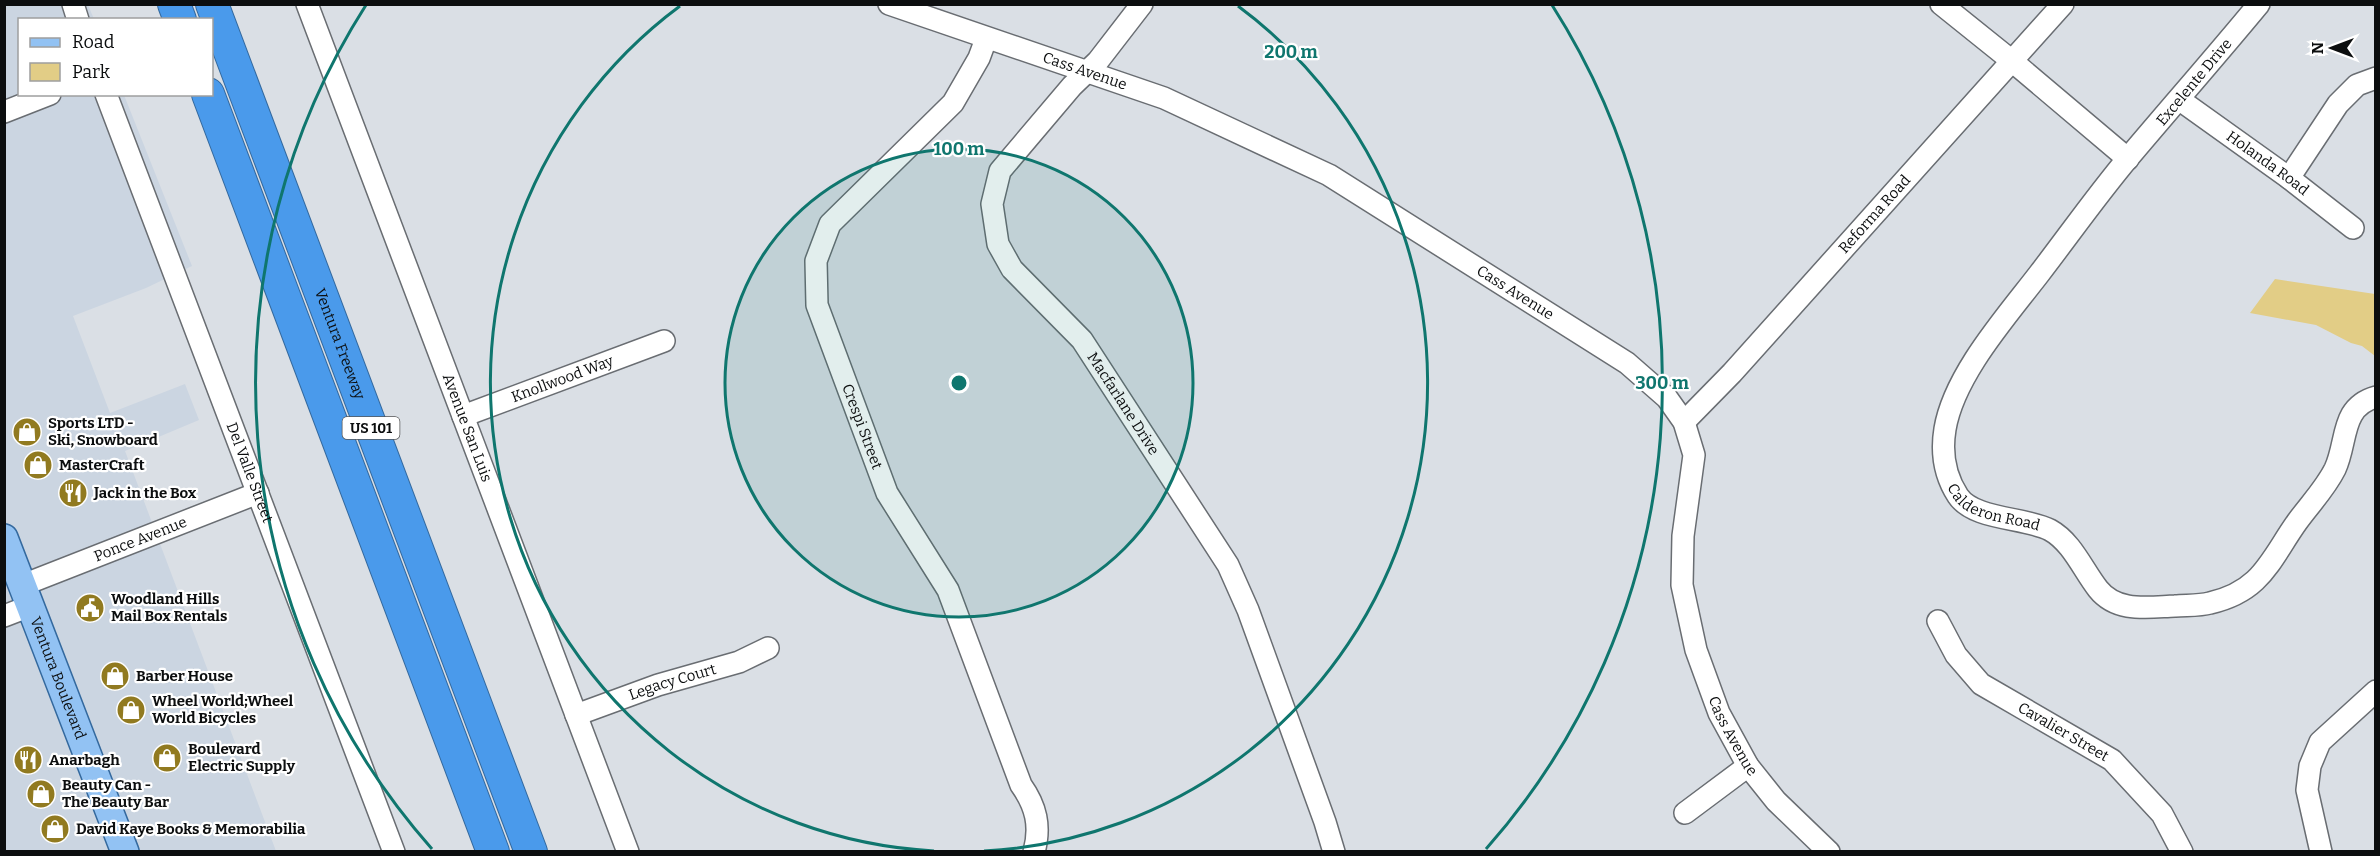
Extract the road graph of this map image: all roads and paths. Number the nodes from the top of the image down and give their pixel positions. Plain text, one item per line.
1 (212, 4) edge
2 (307, 4) edge
3 (889, 4) edge
4 (1142, 4) edge
5 (1941, 4) edge
6 (2063, 4) edge
7 (2259, 4) edge
8 (986, 39) junction
9 (2012, 61) junction
10 (1086, 73) junction
11 (2376, 78) edge
12 (45, 96) edge
13 (107, 96) edge
14 (209, 96) edge
15 (2180, 100) junction
16 (4, 112) edge
17 (2128, 159) junction
18 (2289, 178) junction
19 (2353, 228) dead end
20 (664, 341) dead end
21 (2376, 397) edge
22 (463, 416) junction
23 (1684, 422) junction
24 (258, 493) junction
25 (4, 538) edge
26 (26, 596) junction
27 (4, 616) edge
28 (1938, 621) dead end
29 (768, 648) dead end
30 (2376, 691) edge
31 (576, 715) junction
32 (1748, 766) junction
33 (1685, 813) dead end
34 (1035, 847) edge
35 (124, 852) edge
36 (394, 852) edge
37 (493, 852) edge
38 (531, 852) edge
39 (628, 852) edge
40 (1334, 852) edge
41 (1829, 852) edge
42 (2182, 852) edge
43 (2321, 852) edge

1 - 38 highway, Ventura Freeway / US 101
2 - 22 street, Avenue San Luis
3 - 8 street, Cass Avenue
4 - 10 street, Macfarlane Drive
5 - 9 street
6 - 9 street, Reforma Road
7 - 15 street, Excelente Drive
8 - 10 street, Cass Avenue
8 - 34 street, Crespi Street
9 - 17 street
9 - 23 street, Reforma Road
10 - 23 street, Cass Avenue
10 - 40 street, Macfarlane Drive
11 - 18 street
12 - 16 street
13 - 24 street, Del Valle Street
14 - 37 highway, US 101
15 - 17 street, Excelente Drive
15 - 18 street, Holanda Road
17 - 21 street, Calderon Road
18 - 19 street, Holanda Road
20 - 22 street, Knollwood Way
22 - 31 street, Avenue San Luis
23 - 32 street, Cass Avenue
24 - 26 street, Ponce Avenue
24 - 36 street, Del Valle Street
25 - 26 main road, Ventura Boulevard
26 - 27 street, Ponce Avenue
26 - 35 main road, Ventura Boulevard
28 - 42 street, Cavalier Street
29 - 31 street, Legacy Court
30 - 43 street
31 - 39 street, Avenue San Luis
32 - 33 street
32 - 41 street, Cass Avenue

